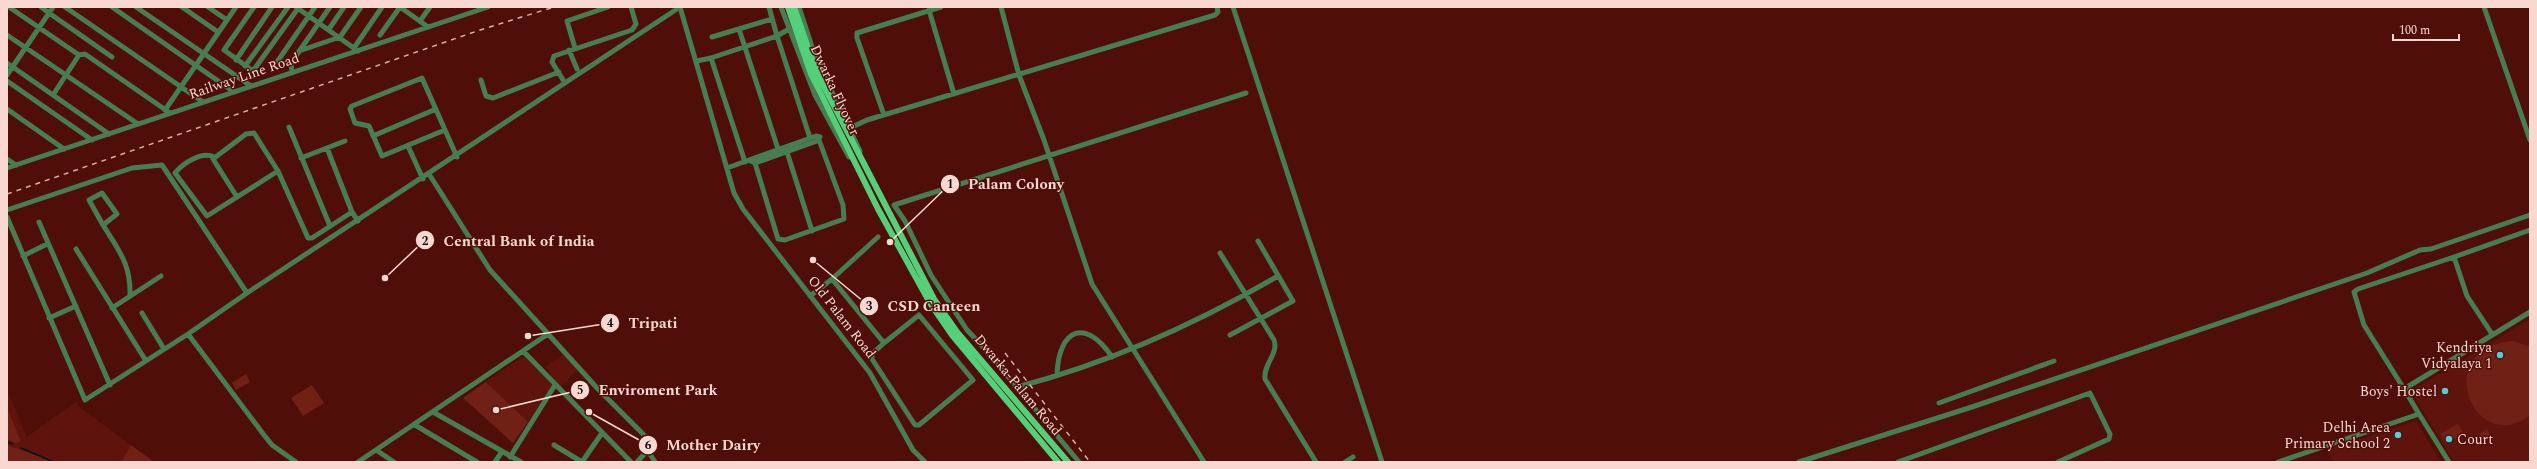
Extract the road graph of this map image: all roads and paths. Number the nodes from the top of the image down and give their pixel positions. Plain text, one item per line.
1 (10, 7) edge
2 (41, 7) edge
3 (53, 7) edge
4 (65, 7) edge
5 (112, 7) edge
6 (136, 7) edge
7 (182, 7) edge
8 (208, 7) edge
9 (254, 7) edge
10 (272, 7) edge
11 (288, 7) edge
12 (298, 7) edge
13 (315, 7) edge
14 (330, 7) edge
15 (344, 7) edge
16 (361, 7) edge
17 (382, 7) edge
18 (400, 7) edge
19 (430, 7) edge
20 (488, 7) edge
21 (608, 7) edge
22 (631, 7) edge
23 (680, 7) edge
24 (769, 7) edge
25 (781, 7) edge
26 (788, 7) edge
27 (794, 7) edge
28 (799, 7) edge
29 (941, 7) edge
30 (1001, 7) edge
31 (1217, 7) edge
32 (1233, 7) edge
33 (2484, 7) edge
34 (233, 8) edge
35 (476, 9) edge
36 (929, 10) junction
37 (49, 13) junction
38 (309, 16) junction
39 (772, 19) junction
40 (227, 20) junction
41 (420, 21) junction
42 (319, 22) junction
43 (39, 27) junction
44 (428, 27) junction
45 (329, 29) junction
46 (738, 29) junction
47 (789, 29) junction
48 (218, 32) junction
49 (7, 35) edge
50 (380, 35) dead end
51 (777, 36) junction
52 (712, 37) dead end
53 (340, 38) junction
54 (744, 47) junction
55 (26, 48) junction
56 (575, 48) junction
57 (356, 49) junction
58 (569, 50) junction
59 (298, 51) junction
60 (204, 53) junction
61 (79, 55) junction
62 (112, 57) dead end
63 (712, 58) junction
64 (236, 60) junction
65 (697, 61) junction
66 (7, 62) edge
67 (277, 62) dead end
68 (196, 64) junction
69 (245, 66) junction
70 (13, 67) junction
71 (577, 70) dead end
72 (559, 72) junction
73 (292, 73) junction
74 (7, 75) edge
75 (1019, 75) junction
76 (66, 76) junction
77 (481, 80) dead end
78 (7, 81) edge
79 (565, 83) junction
80 (251, 86) junction
81 (181, 87) junction
82 (234, 92) junction
83 (1246, 93) dead end
84 (53, 94) junction
85 (954, 94) junction
86 (203, 102) junction
87 (7, 109) edge
88 (436, 109) junction
89 (168, 112) junction
90 (884, 115) junction
91 (138, 124) junction
92 (289, 127) dead end
93 (850, 128) junction
94 (445, 130) junction
95 (109, 134) junction
96 (373, 136) junction
97 (810, 138) junction
98 (92, 140) junction
99 (818, 140) junction
100 (2530, 140) edge
101 (345, 141) dead end
102 (408, 146) junction
103 (327, 148) junction
104 (778, 148) junction
105 (64, 149) junction
106 (787, 152) junction
107 (1049, 155) junction
108 (457, 156) junction
109 (214, 157) junction
110 (7, 158) edge
111 (301, 158) junction
112 (857, 160) junction
113 (750, 162) junction
114 (16, 165) junction
115 (7, 168) edge
116 (727, 168) junction
117 (278, 171) junction
118 (429, 174) junction
119 (870, 177) junction
120 (423, 179) junction
121 (864, 181) junction
122 (237, 197) junction
123 (7, 210) edge
124 (352, 212) junction
125 (2530, 215) edge
126 (7, 217) edge
127 (358, 221) junction
128 (39, 222) dead end
129 (102, 225) junction
130 (330, 226) junction
131 (2530, 230) edge
132 (812, 231) junction
133 (878, 237) dead end
134 (1258, 241) dead end
135 (47, 244) junction
136 (76, 249) dead end
137 (1220, 253) dead end
138 (23, 256) junction
139 (2454, 257) junction
140 (161, 276) dead end
141 (1278, 276) junction
142 (832, 279) junction
143 (247, 293) junction
144 (1247, 294) junction
145 (130, 296) junction
146 (810, 296) junction
147 (76, 306) junction
148 (112, 308) junction
149 (2530, 312) edge
150 (142, 313) dead end
151 (1261, 316) junction
152 (49, 318) junction
153 (188, 334) junction
154 (548, 334) junction
155 (2492, 334) junction
156 (1230, 335) dead end
157 (884, 343) junction
158 (164, 349) junction
159 (1133, 350) junction
160 (523, 351) junction
161 (1112, 357) junction
162 (146, 361) junction
163 (2054, 361) dead end
164 (1057, 374) junction
165 (110, 385) junction
166 (555, 385) junction
167 (1017, 387) junction
168 (2404, 389) junction
169 (1939, 402) dead end
170 (432, 412) junction
171 (2419, 414) junction
172 (415, 425) junction
173 (602, 433) junction
174 (554, 445) dead end
175 (376, 450) junction
176 (648, 451) junction
177 (501, 453) junction
178 (510, 456) junction
179 (1353, 457) dead end
180 (296, 462) edge
181 (358, 462) edge
182 (394, 462) edge
183 (477, 462) edge
184 (495, 462) edge
185 (521, 462) edge
186 (582, 462) edge
187 (631, 462) edge
188 (637, 462) edge
189 (655, 462) edge
190 (925, 462) edge
191 (1058, 462) edge
192 (1068, 462) edge
193 (1079, 462) edge
194 (1204, 462) edge
195 (1316, 462) edge
196 (1345, 462) edge
197 (1382, 462) edge
198 (1799, 462) edge
199 (1898, 462) edge
200 (2058, 462) edge
201 (2278, 462) edge
202 (2449, 462) edge

1 - 43 street
2 - 37 street
3 - 37 street
4 - 81 street
5 - 68 street
6 - 60 street
7 - 48 street
8 - 40 street
9 - 64 street
10 - 64 street
11 - 69 street
12 - 38 street
12 - 69 street
13 - 38 street
14 - 42 street
15 - 45 street
16 - 53 street
17 - 57 street
18 - 41 street
18 - 50 street
19 - 41 street
20 - 35 street, Railway Line Road
21 - 56 street
22 - 56 street
23 - 65 street, Old Palam Road
23 - 79 street
24 - 39 street
25 - 47 street
26 - 112 main road, Dwarka Flyover
27 - 112 main road, Dwarka Flyover
28 - 93 street
29 - 36 street
30 - 75 street
31 - 75 street
32 - 197 street
33 - 100 street
34 - 40 street
35 - 44 street, Railway Line Road
36 - 85 street
36 - 90 street
37 - 43 street
37 - 62 street
38 - 42 street
38 - 67 street
39 - 46 street
39 - 51 street
40 - 48 street
41 - 44 street
42 - 45 street
42 - 59 street
43 - 55 street
43 - 61 street
44 - 57 street, Railway Line Road
45 - 53 street
46 - 52 street
46 - 54 street
47 - 51 street
47 - 121 street
48 - 60 street
49 - 55 street
51 - 54 street
51 - 97 street
53 - 57 street
53 - 59 street
54 - 63 street
54 - 104 street
55 - 70 street
55 - 76 street
56 - 58 street
57 - 73 street, Railway Line Road
58 - 71 street
58 - 72 street
59 - 73 street
60 - 68 street
60 - 80 street
61 - 76 street
61 - 89 street
63 - 65 street
63 - 113 street
64 - 69 street
65 - 116 street, Old Palam Road
66 - 70 street
68 - 81 street
68 - 82 street
70 - 74 street
70 - 84 street
72 - 77 street
72 - 79 street
73 - 80 street, Railway Line Road
75 - 85 street
75 - 107 street
76 - 84 street
76 - 91 street
78 - 98 street
79 - 108 street
80 - 82 street, Railway Line Road
81 - 86 street
81 - 89 street
82 - 86 street, Railway Line Road
83 - 107 street
84 - 95 street
85 - 90 street
86 - 89 street, Railway Line Road
87 - 105 street
88 - 94 street
88 - 96 street
88 - 96 street
89 - 91 street, Railway Line Road
90 - 93 street
91 - 95 street, Railway Line Road
92 - 111 street
93 - 119 street
94 - 102 street
94 - 108 street
95 - 98 street, Railway Line Road
96 - 102 street
97 - 99 street
97 - 104 street
98 - 105 street, Railway Line Road
99 - 106 street
99 - 132 street
101 - 103 street
102 - 120 street
103 - 111 street
103 - 124 street
104 - 113 street
105 - 114 street, Railway Line Road
106 - 113 street
106 - 132 street
107 - 159 street
107 - 167 street
108 - 118 street
109 - 117 street
109 - 122 street
109 - 122 street
110 - 114 street
111 - 130 street
112 - 119 main road, Dwarka Flyover
112 - 121 main road, Dwarka Flyover
113 - 116 street
113 - 132 street
114 - 115 street, Railway Line Road
116 - 146 street, Old Palam Road
117 - 122 street
117 - 130 street
118 - 120 street
118 - 154 street
119 - 192 main road, Dwarka-Palam Road
120 - 127 street
121 - 191 main road, Dwarka-Palam Road
123 - 143 street
124 - 127 street
124 - 130 street
125 - 198 street
126 - 138 street
127 - 143 street
128 - 135 street
129 - 129 street
129 - 145 street
131 - 139 street
133 - 142 street
134 - 141 street
135 - 138 street
135 - 147 street
136 - 148 street
137 - 144 street
138 - 152 street
139 - 155 street
139 - 168 street
140 - 145 street
141 - 144 street
141 - 151 street
142 - 146 street
142 - 157 street
143 - 153 street
144 - 151 street
144 - 159 street
145 - 148 street
146 - 190 street, Old Palam Road
147 - 152 street
147 - 165 street
148 - 162 street
149 - 155 street
150 - 158 street
151 - 156 street
151 - 195 street
152 - 165 street
153 - 158 street
153 - 180 street
154 - 160 street
154 - 176 street
155 - 168 street
157 - 157 street
158 - 162 street
159 - 161 street
159 - 194 street
160 - 166 street
160 - 170 street
161 - 164 street
161 - 164 street
162 - 165 street
163 - 169 street
164 - 167 street
166 - 173 street
166 - 178 street
167 - 193 street
168 - 171 street
170 - 172 street
170 - 177 street
171 - 201 street
171 - 202 street
172 - 175 street
172 - 183 street
173 - 186 street
173 - 187 street
174 - 186 street
175 - 181 street
175 - 182 street
176 - 188 street
176 - 189 street
177 - 178 street
177 - 184 street
178 - 185 street
179 - 196 street
199 - 200 street

